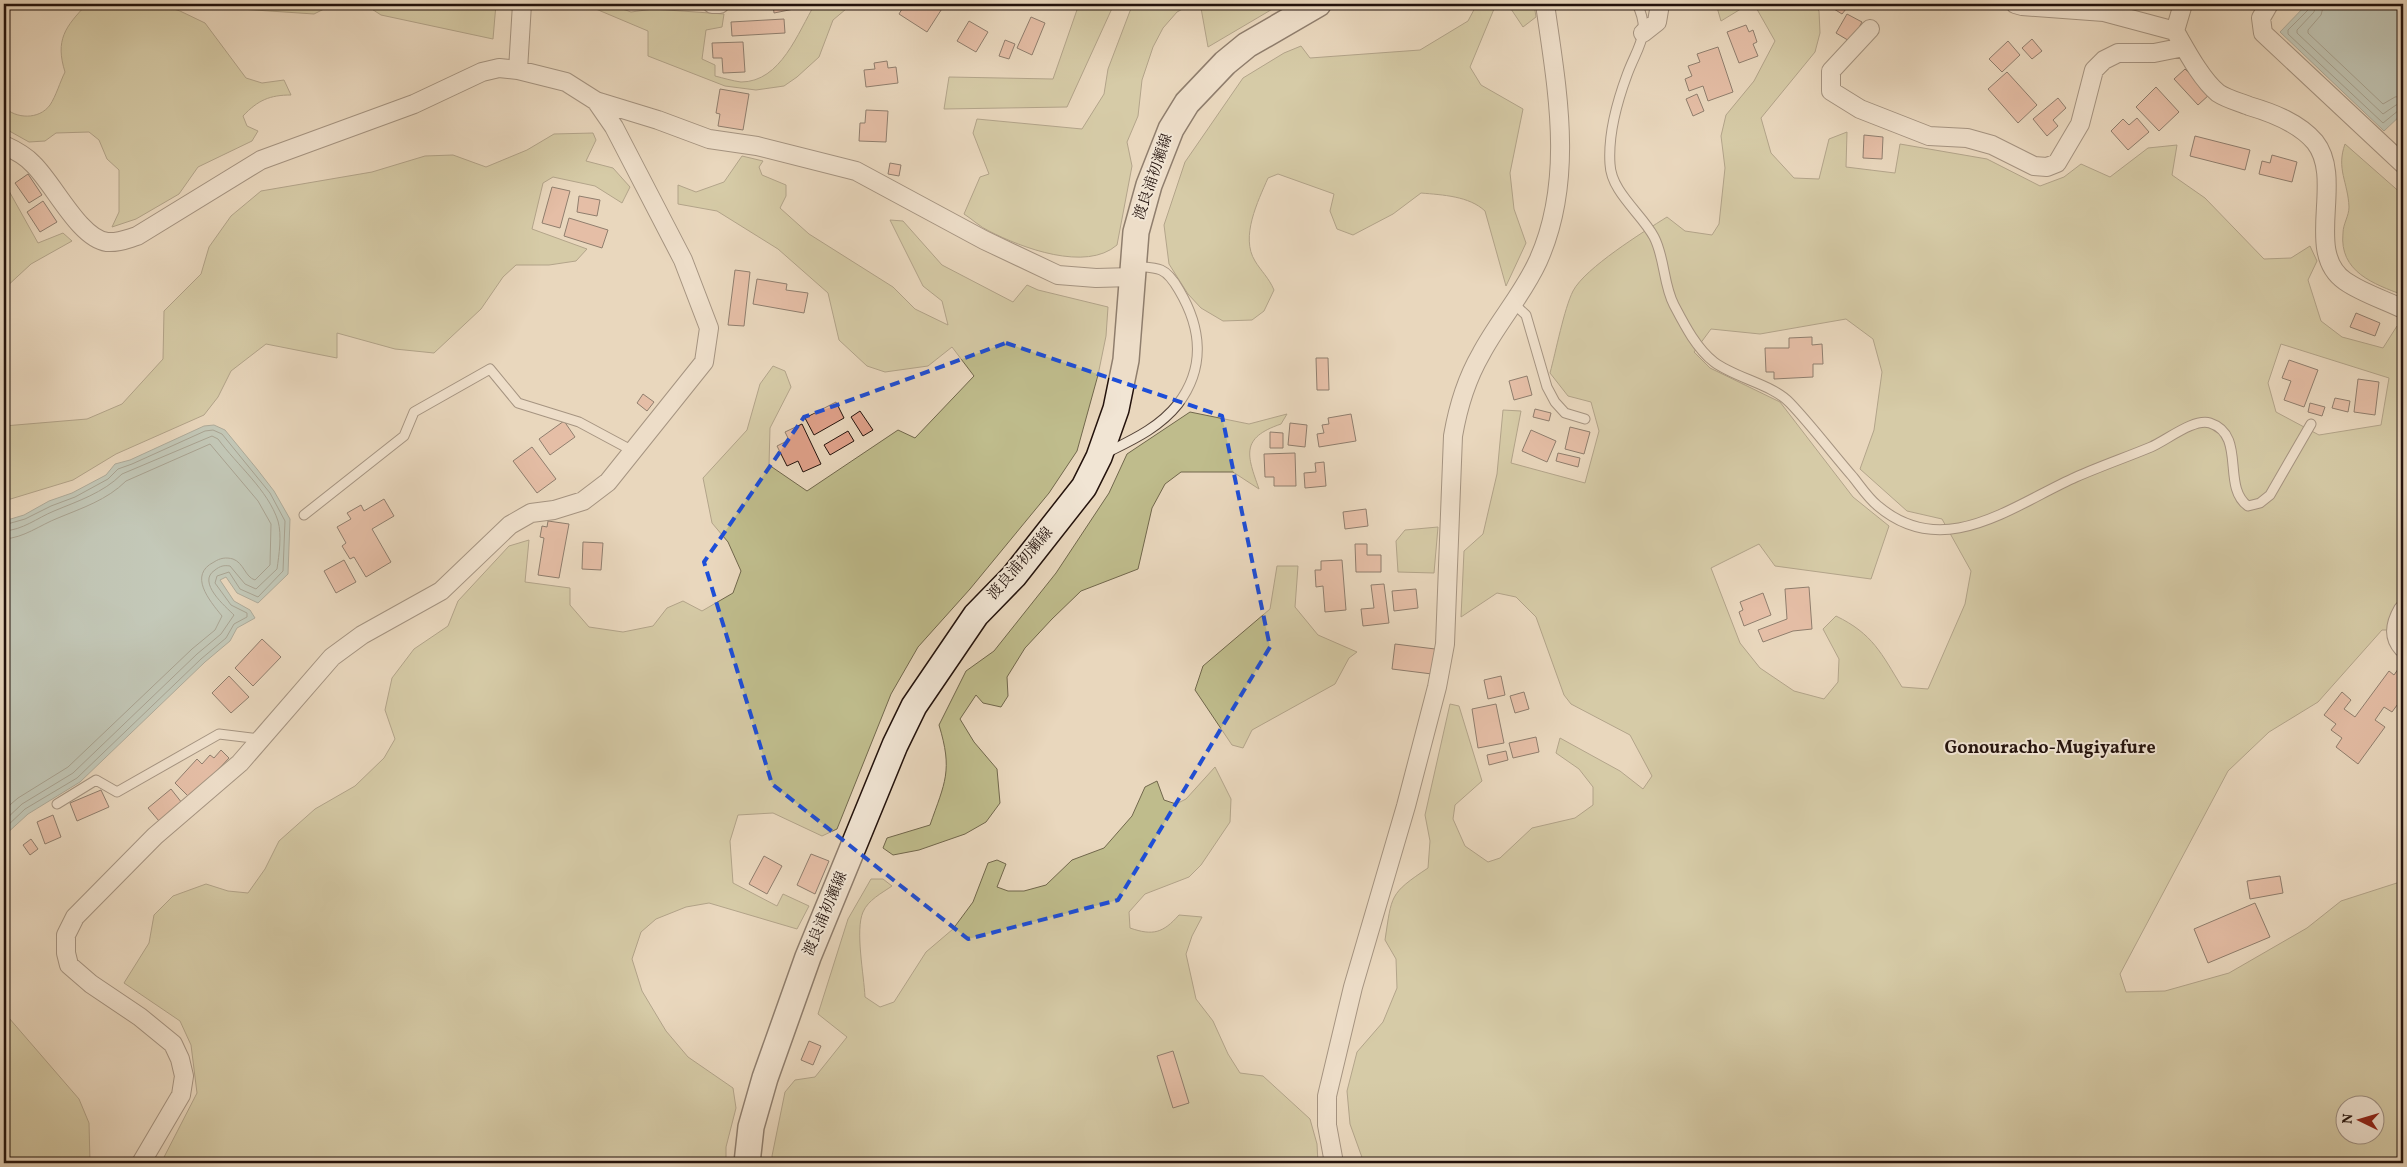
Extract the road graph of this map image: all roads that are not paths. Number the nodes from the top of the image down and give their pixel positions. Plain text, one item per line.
1 (522, 4) edge
2 (712, 4) edge
3 (720, 4) edge
4 (1318, 4) edge
5 (1545, 4) edge
6 (1637, 4) edge
7 (1660, 4) edge
8 (2016, 4) edge
9 (2183, 4) edge
10 (2269, 4) edge
11 (1870, 29) dead end
12 (2175, 31) junction
13 (1643, 33) junction
14 (2184, 47) junction
15 (518, 70) junction
16 (596, 101) junction
17 (4, 145) edge
18 (2403, 164) edge
19 (1134, 272) junction
20 (1514, 303) junction
21 (2403, 308) edge
22 (1585, 419) dead end
23 (2311, 424) dead end
24 (633, 451) junction
25 (1099, 457) junction
26 (304, 515) dead end
27 (2403, 610) edge
28 (2403, 648) edge
29 (260, 739) junction
30 (58, 804) dead end
31 (141, 1163) edge
32 (747, 1163) edge
33 (1334, 1163) edge

1 - 15 street
2 - 3 street
4 - 19 main road, 渡良浦初瀬線
5 - 20 street
6 - 13 lane
7 - 13 street
8 - 12 street
9 - 12 street
10 - 18 street
11 - 14 street
12 - 14 street
13 - 23 lane
14 - 21 street
15 - 16 street
15 - 17 street
16 - 19 street
16 - 24 street
19 - 25 main road, 渡良浦初瀬線
19 - 25 lane
20 - 22 lane
20 - 33 street
24 - 26 lane
24 - 29 street
25 - 32 main road, 渡良浦初瀬線
27 - 28 street
29 - 30 lane
29 - 31 street

